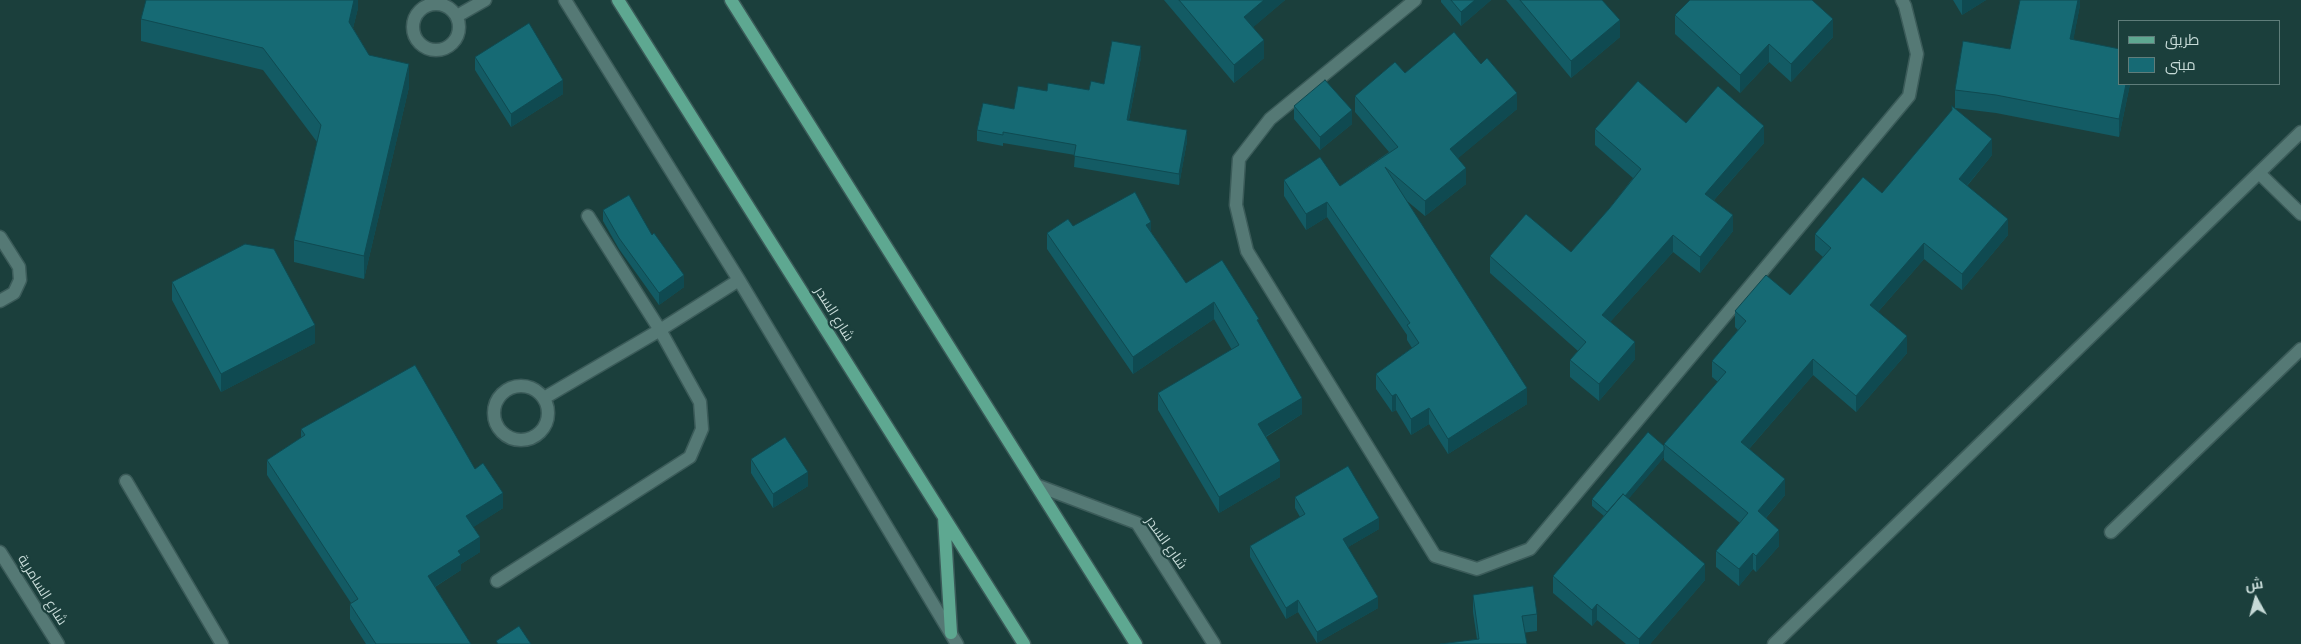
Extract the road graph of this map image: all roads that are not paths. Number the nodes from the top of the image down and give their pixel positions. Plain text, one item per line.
1 (485, 0) edge
2 (565, 0) edge
3 (618, 0) edge
4 (731, 0) edge
5 (1415, 0) edge
6 (1902, 0) edge
7 (457, 16) dead end
8 (2299, 137) edge
9 (2260, 174) junction
10 (2301, 214) edge
11 (588, 216) dead end
12 (0, 237) edge
13 (739, 280) junction
14 (0, 301) edge
15 (660, 330) junction
16 (2301, 349) edge
17 (544, 398) junction
18 (126, 482) dead end
19 (1036, 485) junction
20 (944, 515) junction
21 (2111, 532) dead end
22 (0, 552) edge
23 (497, 580) dead end
24 (954, 639) edge
25 (58, 644) edge
26 (222, 644) edge
27 (1024, 644) edge
28 (1136, 644) edge
29 (1214, 644) edge
30 (1774, 644) edge

1 - 7 street
2 - 13 street
3 - 20 main road, شارع السدر
4 - 19 main road
5 - 6 street
8 - 9 street
9 - 10 street
9 - 30 street
11 - 15 street
12 - 14 street
13 - 15 street
13 - 24 street
15 - 17 street
15 - 23 street
16 - 21 street
17 - 17 street
18 - 26 street
19 - 28 main road
19 - 29 street, شارع السدر
20 - 24 main road
20 - 27 main road, شارع السدر
22 - 25 street, شارع السامرية

